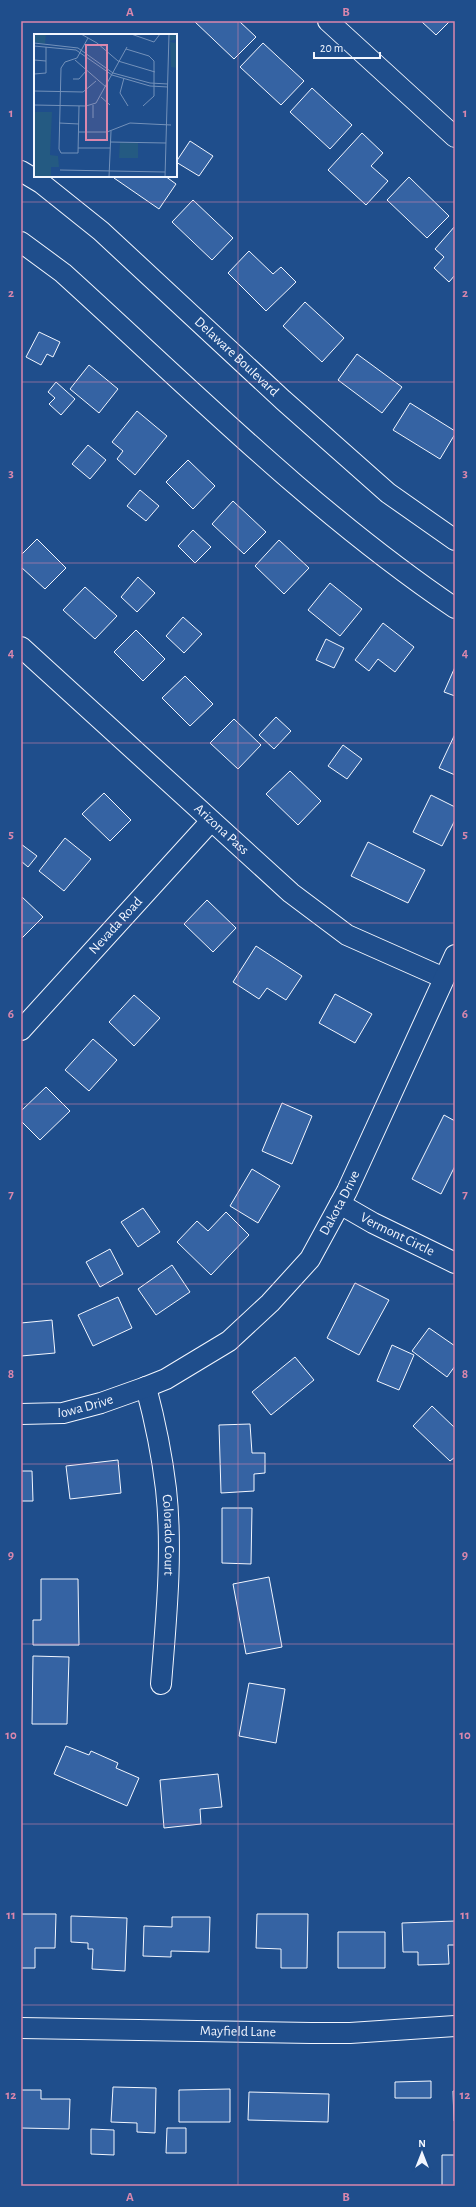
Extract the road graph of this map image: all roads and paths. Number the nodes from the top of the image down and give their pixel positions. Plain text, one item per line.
1 (328, 21) edge
2 (455, 137) edge
3 (21, 170) edge
4 (21, 242) edge
5 (455, 540) edge
6 (455, 608) edge
7 (21, 647) edge
8 (211, 821) junction
9 (455, 954) edge
10 (444, 978) junction
11 (21, 1030) edge
12 (340, 1204) junction
13 (455, 1263) edge
14 (146, 1388) junction
15 (21, 1414) edge
16 (161, 1684) dead end
17 (455, 2026) edge
18 (21, 2028) edge

1 - 2 street
3 - 5 street, Delaware Boulevard
4 - 6 street
7 - 8 street, Arizona Pass
8 - 10 street, Arizona Pass
8 - 11 street, Nevada Road
9 - 10 street, Dakota Drive
10 - 12 street, Dakota Drive
12 - 13 street, Vermont Circle
12 - 14 street, Dakota Drive
14 - 15 street, Iowa Drive
14 - 16 street, Colorado Court
17 - 18 street, Mayfield Lane

